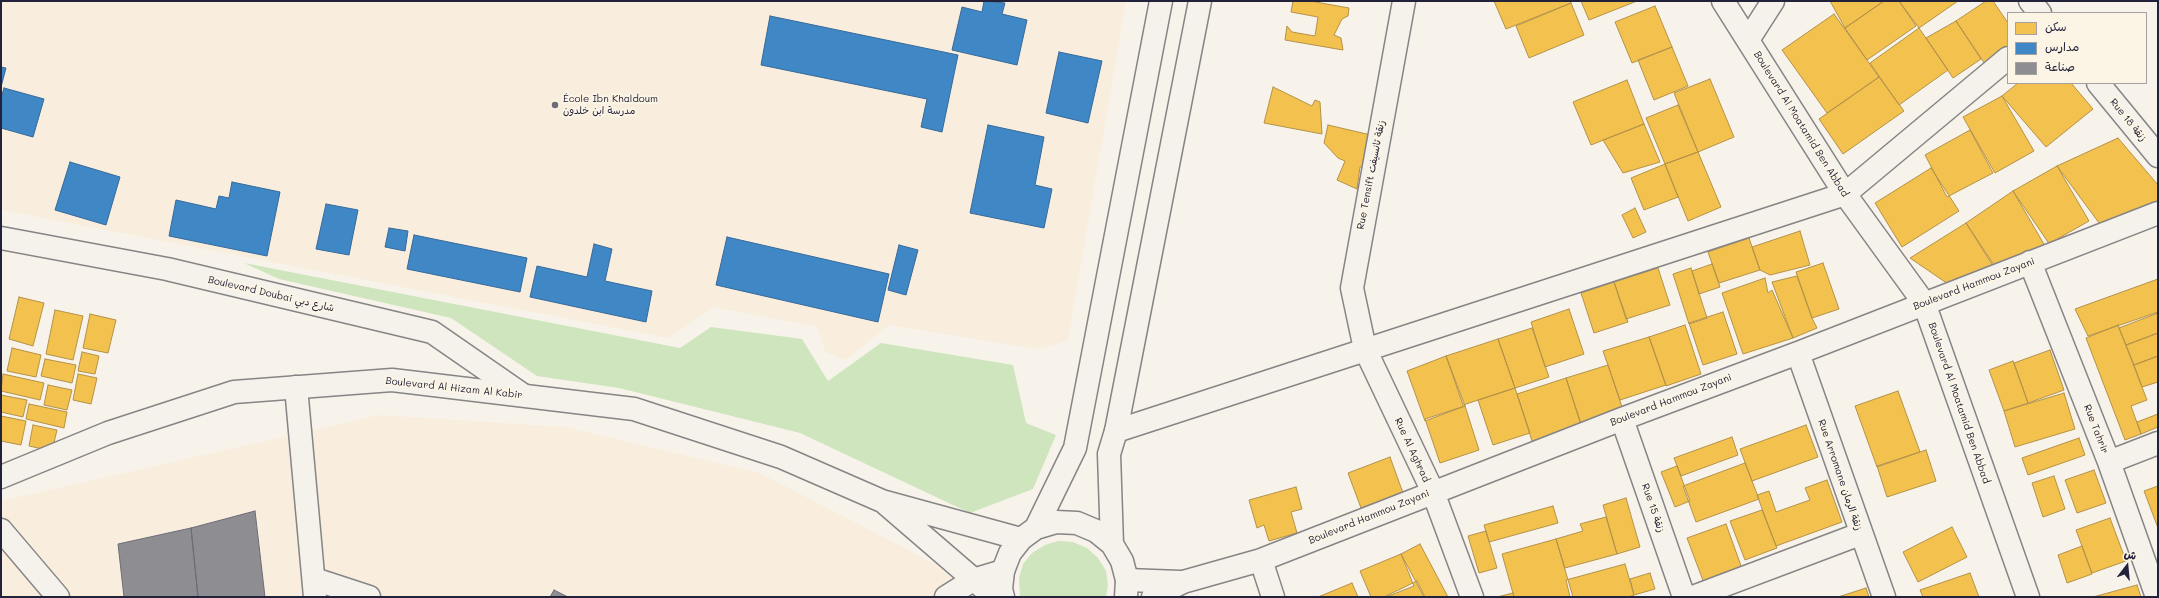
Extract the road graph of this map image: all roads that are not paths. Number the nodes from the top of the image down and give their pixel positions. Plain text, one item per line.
1 (1161, 1) edge
2 (1200, 1) edge
3 (1404, 1) edge
4 (1723, 1) edge
5 (1773, 1) edge
6 (2030, 1) edge
7 (2039, 12) edge
8 (1748, 40) junction
9 (2007, 59) edge
10 (2099, 84) edge
11 (2158, 156) edge
12 (1844, 194) junction
13 (2158, 213) edge
14 (1, 238) edge
15 (2030, 262) junction
16 (1924, 303) junction
17 (1365, 349) junction
18 (1798, 353) junction
19 (296, 386) junction
20 (523, 395) junction
21 (1622, 419) junction
22 (1116, 431) junction
23 (2158, 443) edge
24 (2109, 462) junction
25 (1, 477) edge
26 (1432, 492) junction
27 (882, 501) junction
28 (1, 530) edge
29 (1029, 533) junction
30 (1860, 534) junction
31 (1112, 544) junction
32 (1261, 560) junction
33 (1003, 570) junction
34 (973, 580) junction
35 (1183, 582) junction
36 (314, 588) edge
37 (1126, 589) edge
38 (58, 597) edge
39 (369, 597) edge
40 (946, 597) edge
41 (994, 597) edge
42 (1003, 597) edge
43 (1153, 597) edge
44 (1273, 597) edge
45 (1472, 597) edge
46 (1684, 597) edge
47 (1693, 597) edge
48 (1884, 597) edge
49 (2028, 597) edge
50 (2157, 597) edge

1 - 29 street
2 - 22 street
3 - 17 street, Rue Tensift زنقة تانسيفت
4 - 8 street, Boulevard Al Moatamid Ben Abbad
5 - 8 street
6 - 7 street
8 - 12 street, Boulevard Al Moatamid Ben Abbad
9 - 12 street
10 - 11 street, Rue 18 زنقة
12 - 16 street, Boulevard Al Moatamid Ben Abbad
12 - 17 street
13 - 15 street, Boulevard Hammou Zayani
14 - 20 street, Boulevard Doubai شارع دبي
15 - 16 street, Boulevard Hammou Zayani
15 - 24 street, Rue Tahrir
16 - 18 street, Boulevard Hammou Zayani
16 - 49 street, Boulevard Al Moatamid Ben Abbad
17 - 22 street
17 - 26 street, Rue Al Aghrad
18 - 21 street, Boulevard Hammou Zayani
18 - 30 street, Rue Arromane زنقة الرمان
19 - 20 street, Boulevard Al Hizam Al Kabir
19 - 25 street, Boulevard Al Hizam Al Kabir
19 - 36 street
20 - 27 street, Boulevard Al Hizam Al Kabir
21 - 26 street, Boulevard Hammou Zayani
21 - 46 street, Rue 15 زنقة
22 - 31 street
23 - 24 street
24 - 50 street, Rue Tahrir
26 - 32 street, Boulevard Hammou Zayani
26 - 45 street, Rue Al Aghrad
27 - 29 street, Boulevard Al Hizam Al Kabir
27 - 34 street, Boulevard Al Hizam Al Kabir
28 - 38 street
29 - 31 street
29 - 33 street
30 - 47 street
30 - 48 street, Rue Arromane زنقة الرمان
31 - 37 street
32 - 35 street, Boulevard Hammou Zayani
32 - 44 street
33 - 34 street
33 - 42 street
34 - 40 street
34 - 41 street, Boulevard Al Hizam Al Kabir
35 - 37 street
35 - 43 street
36 - 39 street

